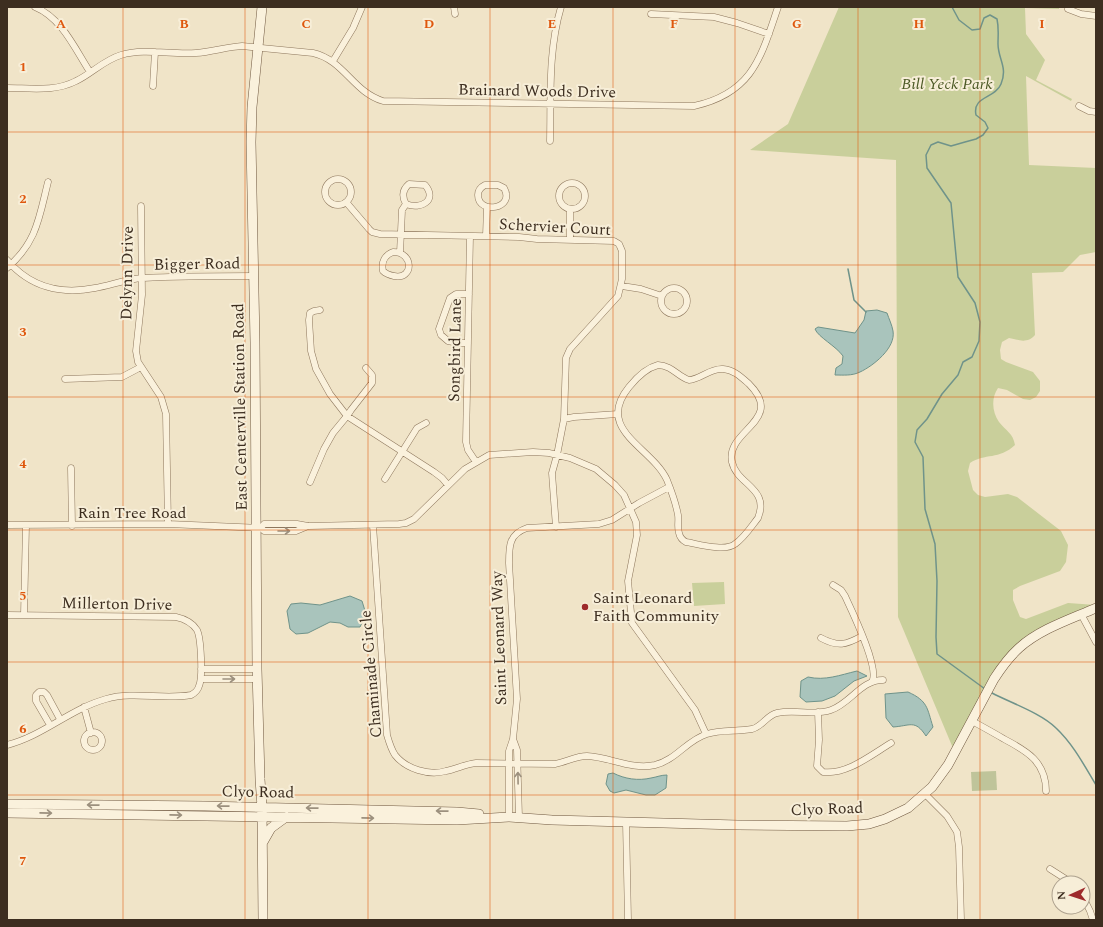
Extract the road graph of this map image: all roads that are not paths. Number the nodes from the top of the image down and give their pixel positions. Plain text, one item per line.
1 (35, 7) edge
2 (262, 7) edge
3 (362, 7) edge
4 (454, 7) edge
5 (561, 7) edge
6 (778, 7) edge
7 (1068, 9) dead end
8 (455, 14) dead end
9 (651, 14) dead end
10 (1096, 16) edge
11 (769, 34) junction
12 (258, 48) junction
13 (155, 52) junction
14 (333, 61) junction
15 (90, 72) junction
16 (153, 86) dead end
17 (7, 88) edge
18 (551, 104) junction
19 (1078, 106) dead end
20 (1096, 112) edge
21 (550, 141) dead end
22 (48, 182) dead end
23 (346, 202) junction
24 (406, 204) junction
25 (141, 206) dead end
26 (487, 207) junction
27 (570, 209) junction
28 (401, 235) junction
29 (470, 236) junction
30 (486, 236) junction
31 (570, 240) junction
32 (400, 253) junction
33 (8, 264) edge
34 (254, 276) junction
35 (142, 278) junction
36 (622, 286) junction
37 (469, 294) junction
38 (662, 296) junction
39 (320, 310) dead end
40 (468, 343) junction
41 (141, 367) junction
42 (366, 368) dead end
43 (316, 369) junction
44 (309, 371) dead end
45 (65, 379) dead end
46 (618, 414) junction
47 (348, 416) junction
48 (564, 420) junction
49 (426, 423) dead end
50 (402, 452) junction
51 (557, 455) junction
52 (476, 462) junction
53 (71, 468) dead end
54 (385, 479) dead end
55 (310, 482) dead end
56 (448, 485) junction
57 (669, 487) junction
58 (631, 509) junction
59 (168, 524) junction
60 (7, 525) edge
61 (26, 525) junction
62 (373, 525) junction
63 (72, 526) junction
64 (556, 527) junction
65 (259, 528) junction
66 (833, 585) dead end
67 (1096, 608) edge
68 (1081, 614) junction
69 (7, 615) edge
70 (24, 615) junction
71 (862, 636) junction
72 (821, 638) dead end
73 (1096, 642) edge
74 (201, 669) junction
75 (257, 669) junction
76 (201, 679) junction
77 (258, 679) junction
78 (883, 680) dead end
79 (872, 682) junction
80 (84, 707) junction
81 (818, 712) junction
82 (974, 717) junction
83 (60, 719) junction
84 (50, 725) junction
85 (91, 733) dead end
86 (706, 734) junction
87 (513, 739) junction
88 (890, 743) dead end
89 (7, 745) edge
90 (509, 764) junction
91 (517, 764) junction
92 (1046, 790) dead end
93 (925, 794) junction
94 (7, 804) edge
95 (262, 812) junction
96 (7, 813) edge
97 (287, 816) junction
98 (509, 817) junction
99 (518, 817) junction
100 (626, 822) junction
101 (262, 844) junction
102 (1050, 869) dead end
103 (1059, 875) edge
104 (263, 920) edge
105 (628, 920) edge
106 (960, 920) edge

1 - 15 street
2 - 12 street, East Centerville Station Road
3 - 14 street
4 - 8 street
5 - 18 street
6 - 11 street, Brainard Woods Drive
7 - 10 street
9 - 11 street
11 - 18 street, Brainard Woods Drive
12 - 13 street, Brainard Woods Drive
12 - 14 street, Brainard Woods Drive
12 - 34 street, East Centerville Station Road
13 - 15 street, Brainard Woods Drive
13 - 16 street
14 - 18 street, Brainard Woods Drive
15 - 17 street, Brainard Woods Drive
18 - 21 street
19 - 20 street
22 - 33 street
23 - 23 street
23 - 28 street, Schervier Court
24 - 24 street
24 - 28 street
25 - 35 street, Delynn Drive
26 - 26 street
26 - 30 street
27 - 27 street
27 - 31 street
28 - 29 street, Schervier Court
28 - 32 street
29 - 30 street, Schervier Court
29 - 37 street, Songbird Lane
30 - 31 street, Schervier Court
31 - 36 street, Schervier Court
32 - 32 street
33 - 35 street, Bigger Road
34 - 35 street, Bigger Road
34 - 65 street, East Centerville Station Road
35 - 41 street, Delynn Drive
36 - 38 street
36 - 48 street
37 - 40 street, Songbird Lane
37 - 40 street
38 - 38 street
39 - 43 street
40 - 52 street, Songbird Lane
41 - 45 street
41 - 59 street, Delynn Drive
42 - 47 street
43 - 44 street
43 - 47 street
46 - 48 street
46 - 57 street
46 - 57 street
47 - 50 street
47 - 55 street
48 - 51 street
49 - 50 street
50 - 54 street
50 - 56 street
51 - 52 street
51 - 58 street
51 - 64 street
52 - 56 street
53 - 63 street
56 - 62 street
57 - 58 street
58 - 64 street
58 - 86 street
59 - 63 street, Rain Tree Road
59 - 65 street, Rain Tree Road
60 - 61 street, Rain Tree Road
61 - 63 street, Rain Tree Road
61 - 70 street
62 - 65 street, Rain Tree Road
62 - 90 street, Chaminade Circle
64 - 87 street, Saint Leonard Way
65 - 75 street, East Centerville Station Road
66 - 71 street
67 - 68 street, Clyo Road
68 - 73 street
68 - 82 street, Clyo Road
69 - 70 street, Millerton Drive
70 - 74 street, Millerton Drive
71 - 72 street
71 - 79 street
74 - 75 street
74 - 76 street, Millerton Drive
75 - 77 street, East Centerville Station Road
76 -> 77 street
76 - 80 street
77 - 95 street, East Centerville Station Road
78 - 79 street, Chaminade Circle
79 - 81 street, Chaminade Circle
80 - 83 street
80 - 85 street
81 - 86 street, Chaminade Circle
81 - 88 street
82 - 92 street
82 - 93 street, Clyo Road
83 - 84 street
83 - 84 street
84 - 89 street
86 - 91 street, Chaminade Circle
87 - 90 street, Saint Leonard Way
87 - 91 street, Saint Leonard Way
90 - 91 street, Chaminade Circle
90 - 98 street, Saint Leonard Way
99 -> 91 street, Saint Leonard Way
93 - 100 street, Clyo Road
93 - 106 street
95 -> 94 street, Clyo Road
96 -> 95 street, Clyo Road
95 - 97 street, Clyo Road
98 -> 95 street, Clyo Road
95 - 101 street, East Centerville Station Road
97 -> 98 street, Clyo Road
97 - 101 street
98 - 99 street, Clyo Road
99 - 100 street, Clyo Road
100 - 105 street
101 - 104 street, East Centerville Station Road
102 - 103 street

